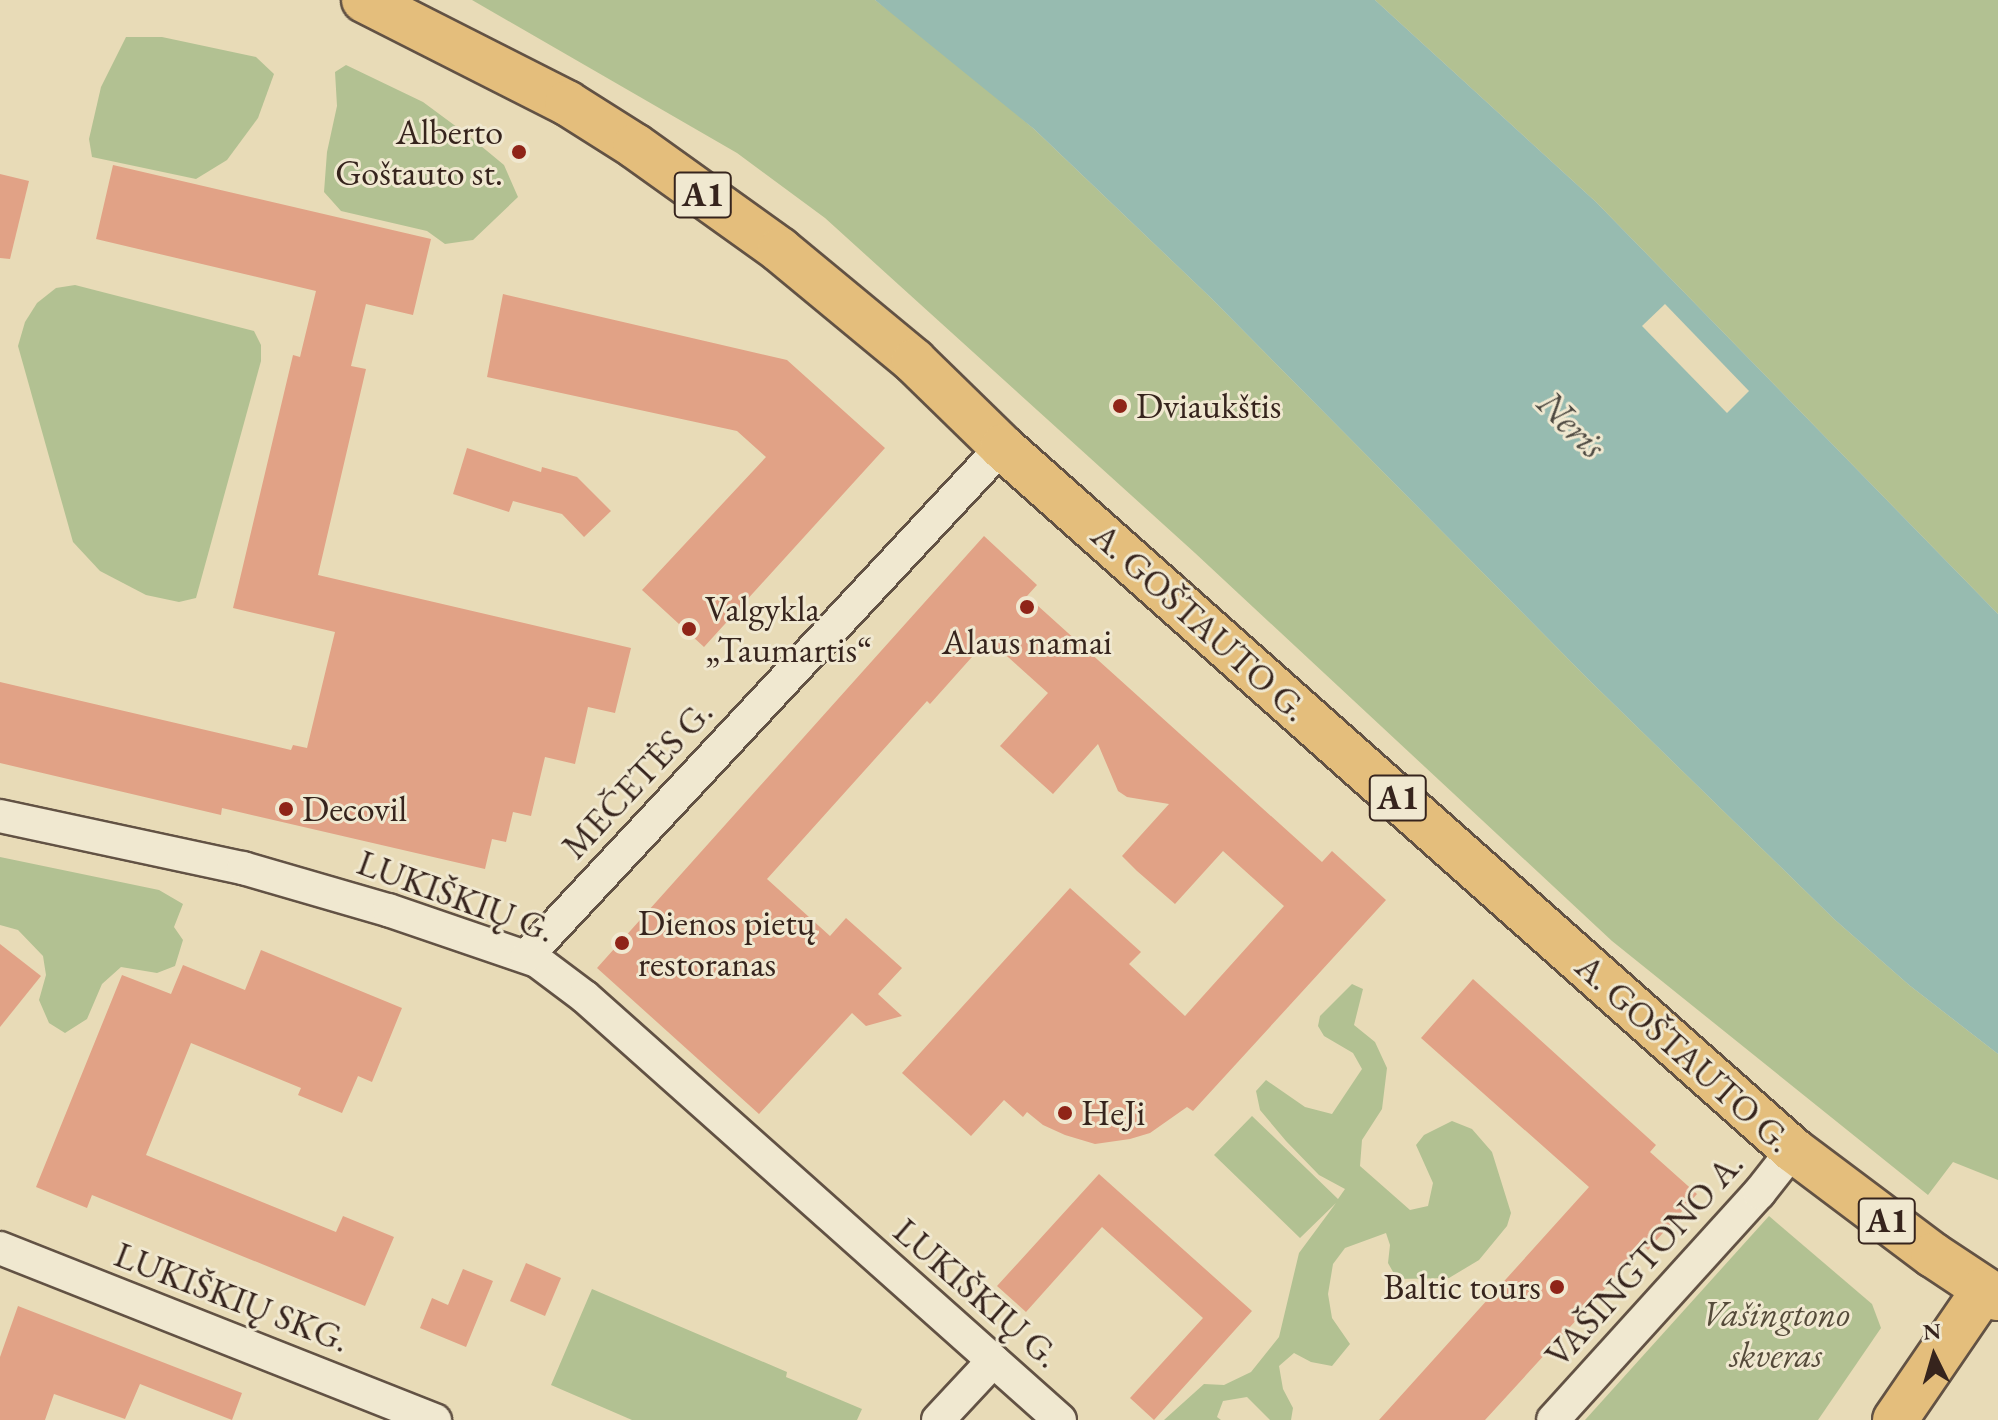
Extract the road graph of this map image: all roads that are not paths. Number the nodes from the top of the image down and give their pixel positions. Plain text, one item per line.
1 (364, 0) edge
2 (1002, 447) junction
3 (0, 816) edge
4 (527, 956) junction
5 (1793, 1150) junction
6 (0, 1248) edge
7 (1991, 1294) edge
8 (993, 1361) junction
9 (435, 1420) edge
10 (938, 1420) edge
11 (1060, 1420) edge
12 (1553, 1420) edge
13 (1895, 1420) edge

1 - 2 main road, A. GOŠTAUTO G. / A1
2 - 4 street, MEČETĖS G.
2 - 5 main road, A. GOŠTAUTO G. / A1
3 - 4 street, LUKIŠKIŲ G.
4 - 8 street, LUKIŠKIŲ G.
5 - 7 main road, A. GOŠTAUTO G. / A1
5 - 12 street, VAŠINGTONO A.
6 - 9 street, LUKIŠKIŲ SKG.
7 - 13 main road
8 - 10 street
8 - 11 street, LUKIŠKIŲ G.

